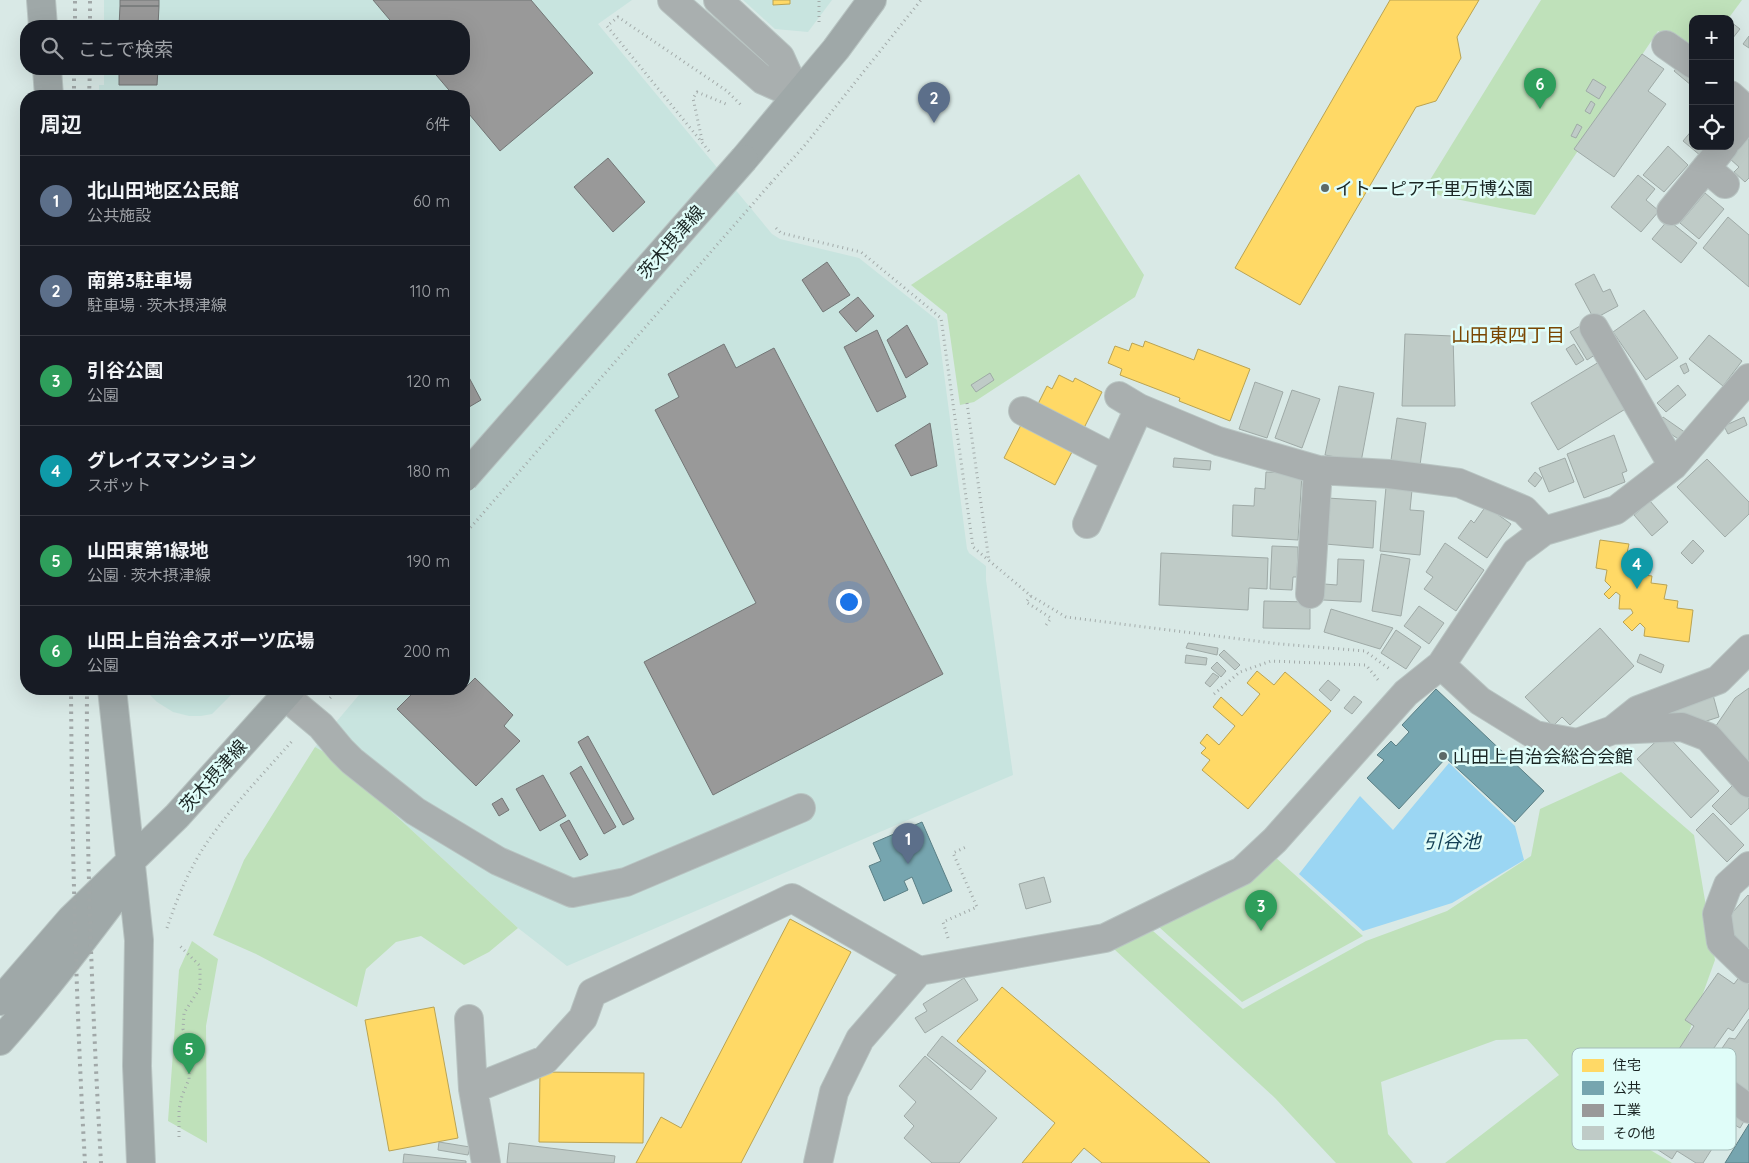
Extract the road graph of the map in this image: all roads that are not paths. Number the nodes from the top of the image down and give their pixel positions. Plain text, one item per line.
1 (41, 0) edge
2 (672, 0) edge
3 (718, 0) edge
4 (872, 0) edge
5 (43, 20) edge
6 (1666, 45) dead end
7 (1689, 61) edge
8 (47, 75) edge
9 (49, 90) edge
10 (797, 95) junction
11 (1734, 98) edge
12 (1749, 113) edge
13 (1734, 133) edge
14 (1723, 150) edge
15 (1671, 211) dead end
16 (1594, 328) dead end
17 (1746, 389) edge
18 (1023, 411) dead end
19 (1116, 459) junction
20 (1673, 466) junction
21 (1318, 470) junction
22 (470, 471) edge
23 (1087, 524) dead end
24 (1544, 531) junction
25 (1310, 594) dead end
26 (1749, 650) edge
27 (1441, 665) junction
28 (113, 695) edge
29 (286, 695) edge
30 (290, 695) edge
31 (1613, 730) junction
32 (1749, 783) edge
33 (801, 808) dead end
34 (131, 860) junction
35 (1749, 866) edge
36 (1749, 969) edge
37 (919, 971) junction
38 (0, 1002) edge
39 (469, 1019) dead end
40 (0, 1041) edge
41 (473, 1089) junction
42 (1736, 1100) edge
43 (1749, 1109) edge
44 (139, 1114) junction
45 (125, 1163) edge
46 (141, 1163) edge
47 (486, 1163) edge
48 (818, 1163) edge

1 - 5 main road
2 - 10 street
3 - 10 street
4 - 10 main road, 茨木摂津線
6 - 7 street
8 - 9 main road
10 - 22 main road, 茨木摂津線, bridge
11 - 12 street
12 - 13 street
14 - 15 street
16 - 20 street
17 - 20 street
18 - 19 street
19 - 21 street
19 - 23 street
20 - 24 street
21 - 24 street
21 - 25 street
24 - 27 street
26 - 31 street
27 - 31 street
27 - 37 street
28 - 34 main road
29 - 34 main road, 茨木摂津線
30 - 33 street
31 - 32 street
34 - 38 main road, 茨木摂津線
34 - 40 main road, 茨木摂津線
34 - 44 main road
35 - 36 street
37 - 41 street
37 - 48 street
39 - 41 street
41 - 47 street
42 - 43 street
44 - 45 main road
44 - 46 main road

